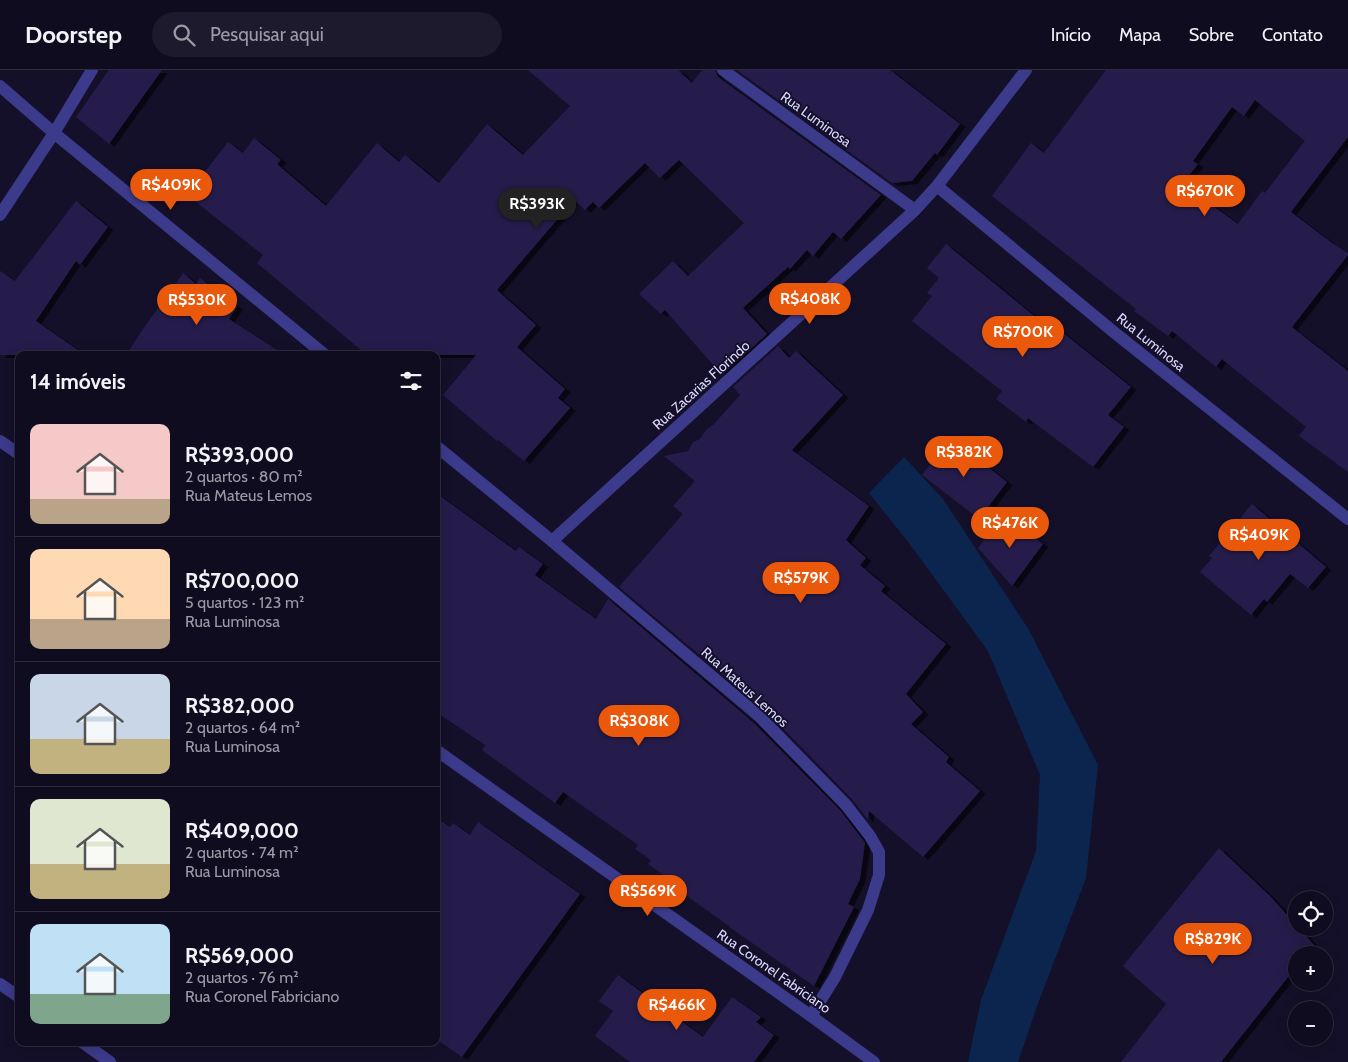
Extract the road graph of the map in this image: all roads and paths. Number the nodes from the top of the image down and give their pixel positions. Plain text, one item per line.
1 (92, 70) edge
2 (723, 70) edge
3 (1026, 70) edge
4 (0, 86) edge
5 (54, 132) junction
6 (936, 186) junction
7 (915, 210) junction
8 (0, 215) edge
9 (320, 351) edge
10 (0, 441) edge
11 (440, 449) edge
12 (15, 451) edge
13 (1348, 519) edge
14 (552, 541) junction
15 (440, 753) edge
16 (0, 984) edge
17 (15, 994) edge
18 (811, 1016) junction
19 (88, 1046) edge
20 (110, 1062) edge
21 (874, 1062) edge

1 - 5 street
2 - 7 street, Rua Luminosa
3 - 6 street, Rua Zacarias Florindo
4 - 5 street
5 - 8 street
5 - 9 street
6 - 7 street, Rua Zacarias Florindo
6 - 13 street, Rua Luminosa
7 - 14 street, Rua Zacarias Florindo
10 - 12 street
11 - 14 street, Rua Mateus Lemos
14 - 18 street, Rua Mateus Lemos
15 - 18 street, Rua Coronel Fabriciano
16 - 17 street
18 - 21 street, Rua Coronel Fabriciano
19 - 20 street

